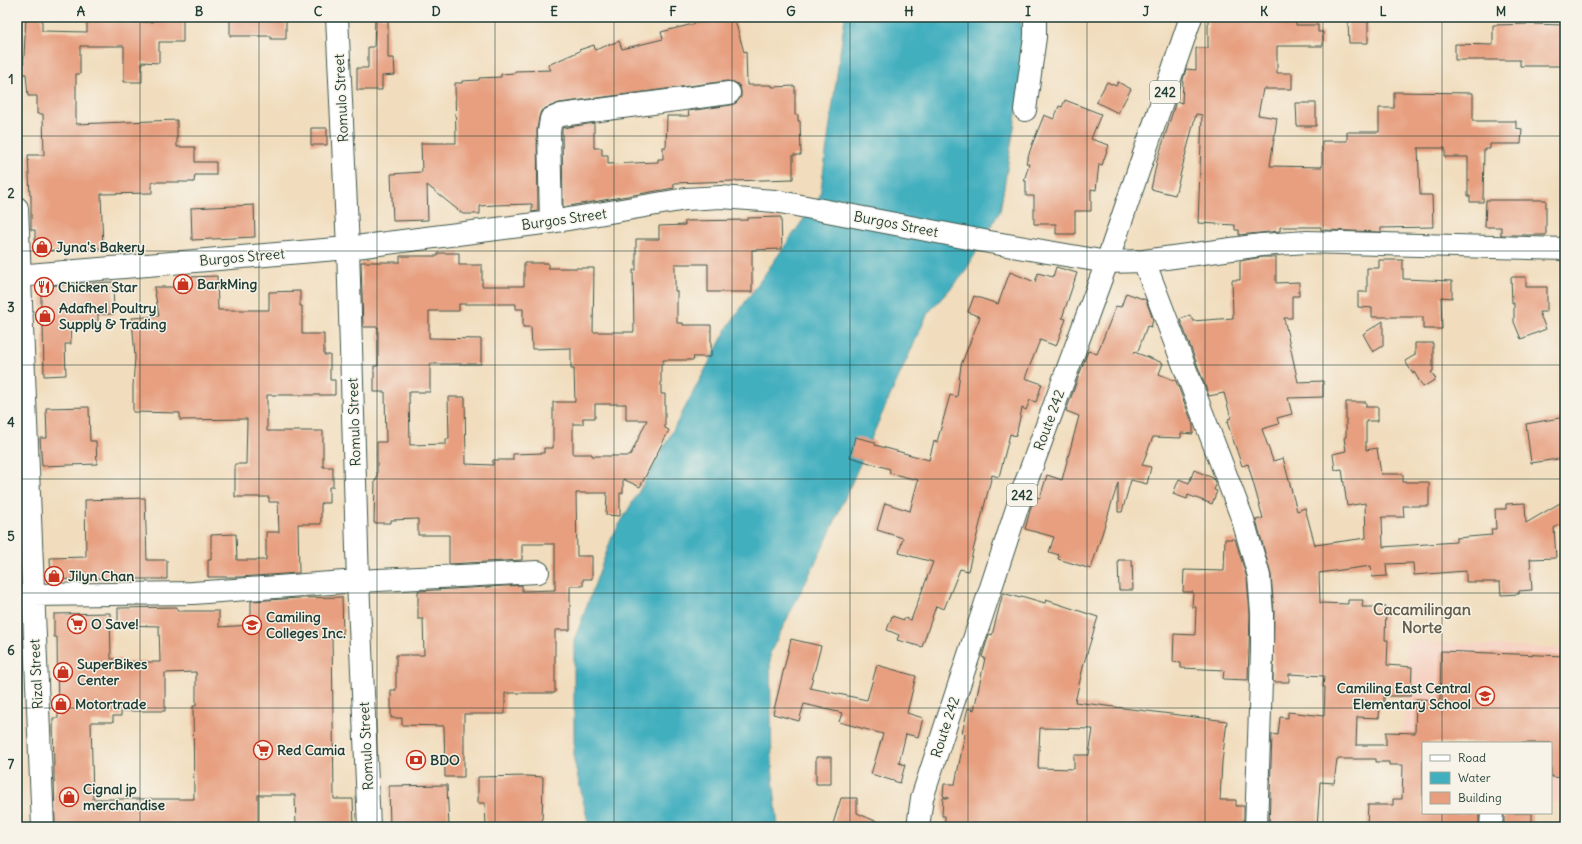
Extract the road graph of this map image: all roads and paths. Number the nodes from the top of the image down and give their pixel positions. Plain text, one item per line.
1 (337, 17) edge
2 (1035, 17) edge
3 (1191, 17) edge
4 (729, 93) dead end
5 (1025, 110) dead end
6 (17, 208) edge
7 (551, 222) junction
8 (348, 248) junction
9 (1565, 248) edge
10 (1144, 261) junction
11 (1107, 262) junction
12 (18, 276) edge
13 (538, 572) dead end
14 (358, 581) junction
15 (32, 595) junction
16 (1492, 814) edge
17 (42, 827) edge
18 (369, 827) edge
19 (918, 827) edge
20 (1256, 827) edge
21 (1491, 827) edge

1 - 8 street, Romulo Street
2 - 5 street
3 - 11 street, Route 242 / 242
4 - 7 street
6 - 12 street, Rizal Street
7 - 8 street, Burgos Street
7 - 11 street, Burgos Street
8 - 12 street, Burgos Street
8 - 14 street, Romulo Street
9 - 10 street, Burgos Street
10 - 11 street, Burgos Street
10 - 20 street
11 - 19 street, Route 242 / 242
12 - 15 street, Rizal Street
13 - 14 street
14 - 15 street
14 - 18 street, Romulo Street
15 - 17 street, Rizal Street
16 - 21 street

